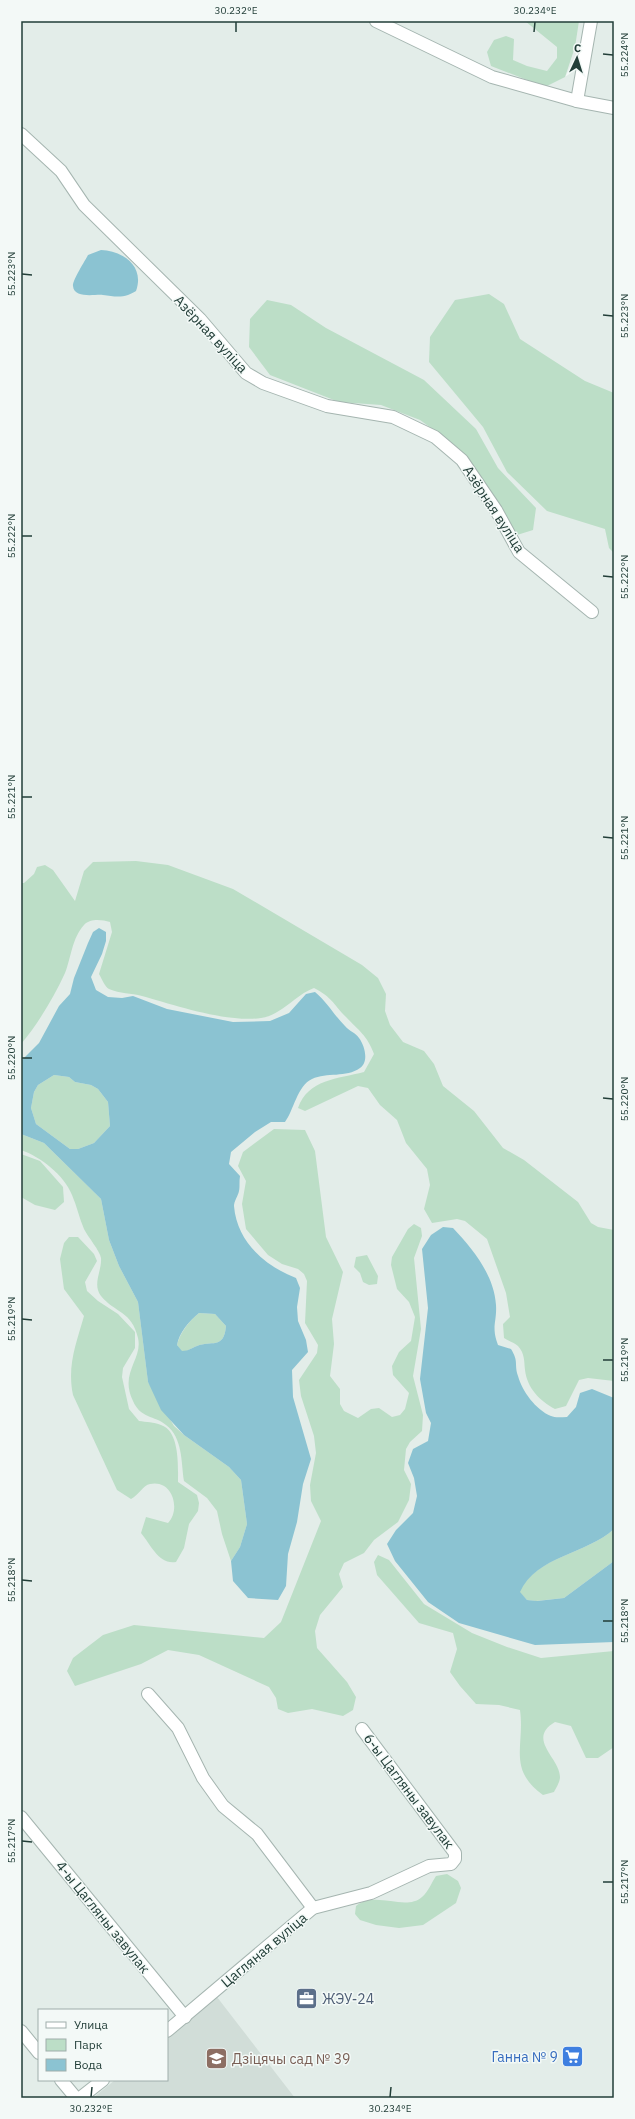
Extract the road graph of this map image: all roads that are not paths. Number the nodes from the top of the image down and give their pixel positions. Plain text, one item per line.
1 (376, 21) edge
2 (591, 21) edge
3 (578, 101) junction
4 (614, 108) edge
5 (21, 134) edge
6 (592, 612) dead end
7 (148, 1694) dead end
8 (362, 1729) dead end
9 (21, 1817) edge
10 (455, 1853) joint
11 (313, 1908) junction
12 (184, 2017) junction
13 (168, 2030) edge
14 (21, 2031) edge
15 (38, 2052) edge
16 (62, 2081) edge
17 (102, 2081) edge
18 (76, 2098) edge
19 (80, 2098) edge

1 - 3 street
2 - 3 street
3 - 4 street
5 - 6 street, Азёрная вуліца
7 - 11 street
8 - 10 street, 6-ы Цагляны завулак
9 - 12 street, 4-ы Цагляны завулак
10 - 11 street, Цагляная вуліца
11 - 12 street, Цагляная вуліца
12 - 13 street, Цагляная вуліца
14 - 15 street
16 - 18 street
17 - 19 street

